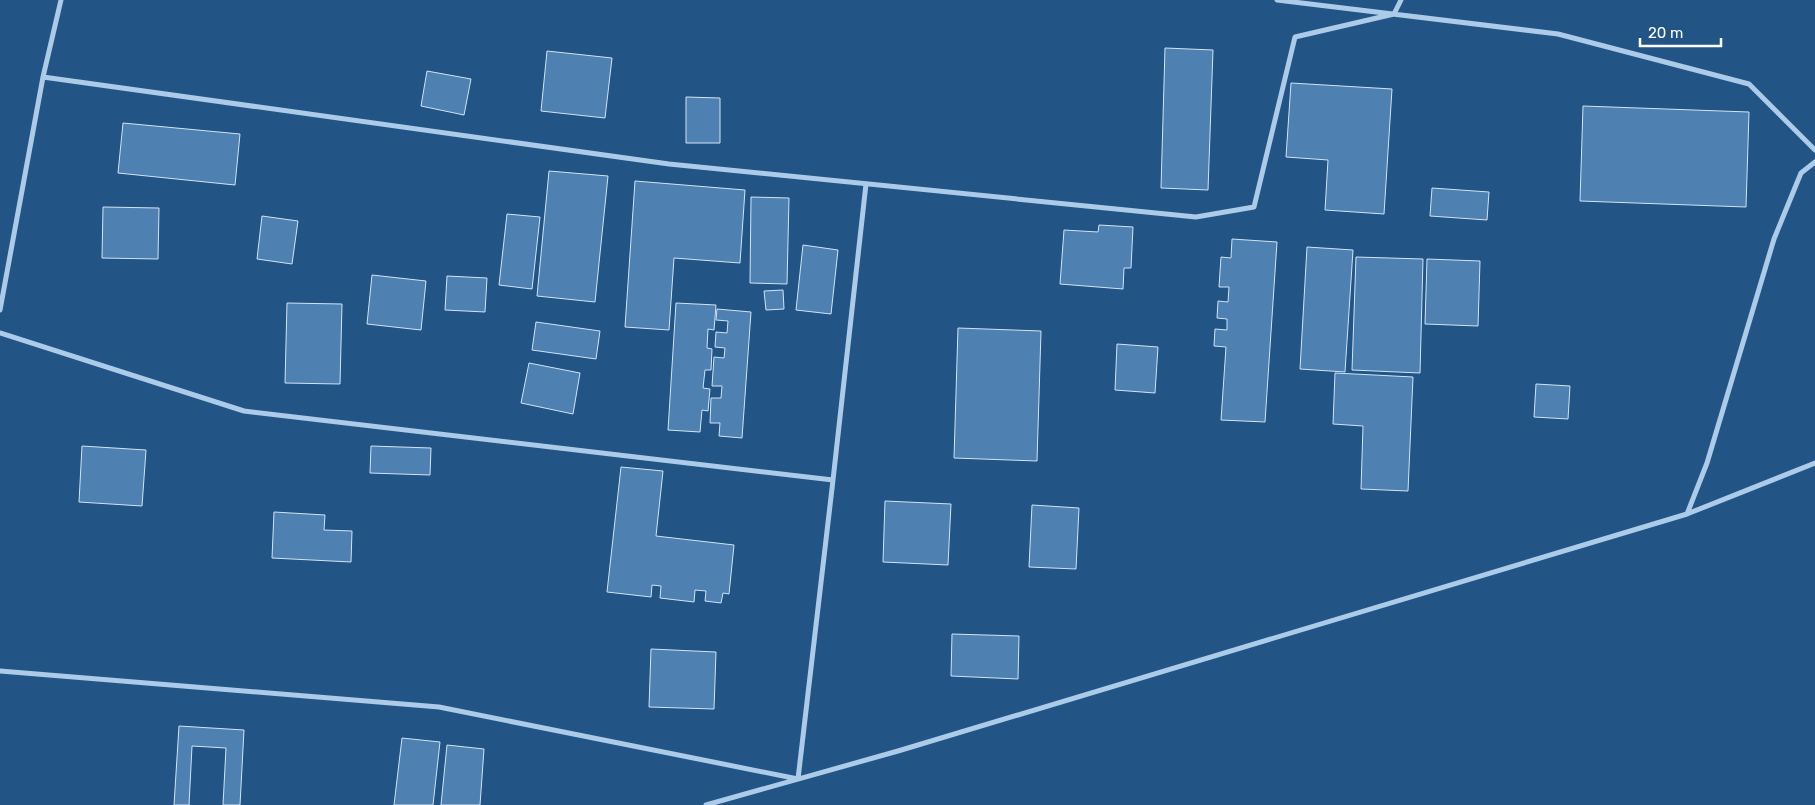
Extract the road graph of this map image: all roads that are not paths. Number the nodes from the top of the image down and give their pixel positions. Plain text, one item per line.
1 (61, 0) edge
2 (1276, 0) edge
3 (1401, 0) edge
4 (1394, 14) junction
5 (43, 76) junction
6 (1815, 150) edge
7 (1815, 162) edge
8 (866, 184) junction
9 (0, 310) edge
10 (0, 333) edge
11 (1815, 462) edge
12 (833, 480) junction
13 (1687, 514) junction
14 (0, 671) edge
15 (798, 779) junction
16 (706, 805) edge

1 - 5 street
2 - 4 street
3 - 4 street
4 - 6 street
4 - 8 street
5 - 8 street
5 - 9 street
7 - 13 street
8 - 12 street
10 - 12 street
11 - 13 street
12 - 15 street
13 - 15 street
14 - 15 street
15 - 16 street

